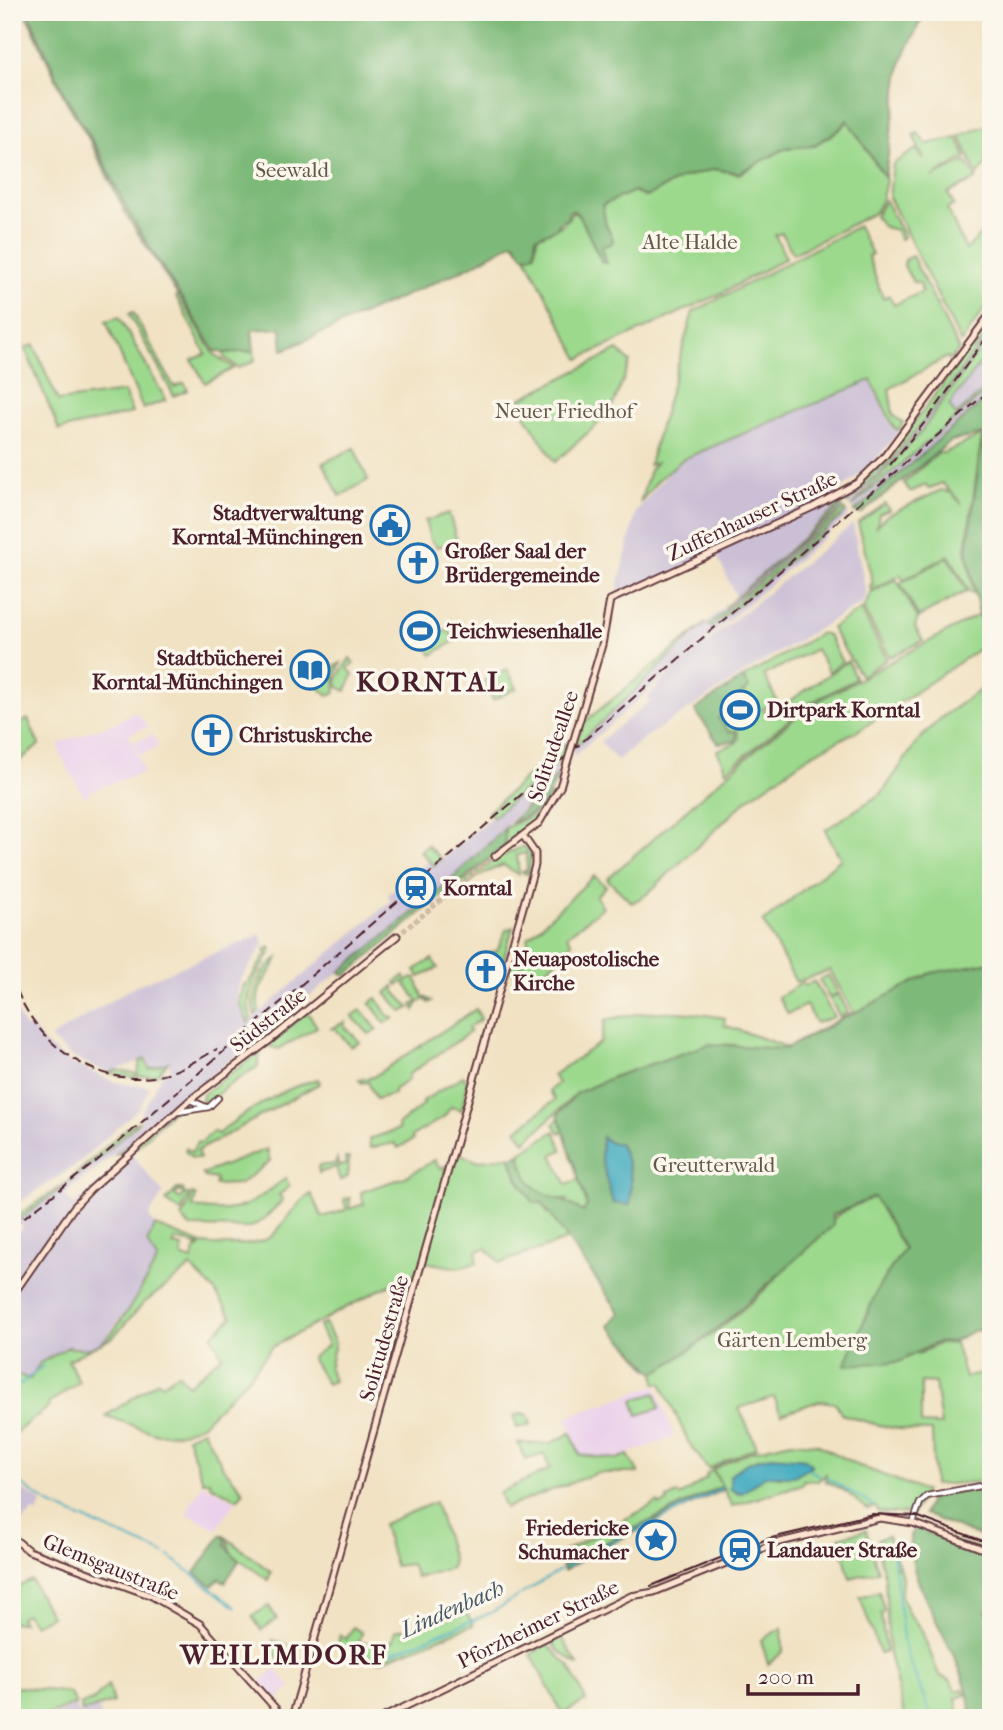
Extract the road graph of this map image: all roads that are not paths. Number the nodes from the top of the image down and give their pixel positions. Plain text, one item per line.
1 (991, 313) edge
2 (607, 607) joint
3 (524, 837) junction
4 (495, 856) tunnel mouth
5 (397, 936) tunnel mouth
6 (199, 1093) junction
7 (218, 1098) dead end
8 (190, 1100) junction
9 (204, 1106) junction
10 (196, 1109) junction
11 (175, 1112) junction
12 (12, 1296) edge
13 (991, 1484) edge
14 (913, 1523) junction
15 (12, 1537) edge
16 (991, 1552) edge
17 (284, 1718) edge
18 (292, 1718) edge
19 (382, 1718) edge

1 - 2 main road, Zuffenhauser Straße
2 - 3 main road, Solitudeallee, bridge
3 - 4 main road
3 - 18 main road, Solitudestraße
5 - 6 main road, Südstraße
6 - 8 main road, Südstraße
6 - 9 street
7 - 9 street
8 - 9 street
8 - 10 street
8 - 11 main road, Südstraße
9 - 10 street
10 - 11 street
11 - 12 main road, Südstraße
13 - 14 street
14 - 16 main road, Pforzheimer Straße
14 - 19 main road, Pforzheimer Straße
15 - 17 main road, Glemsgaustraße

